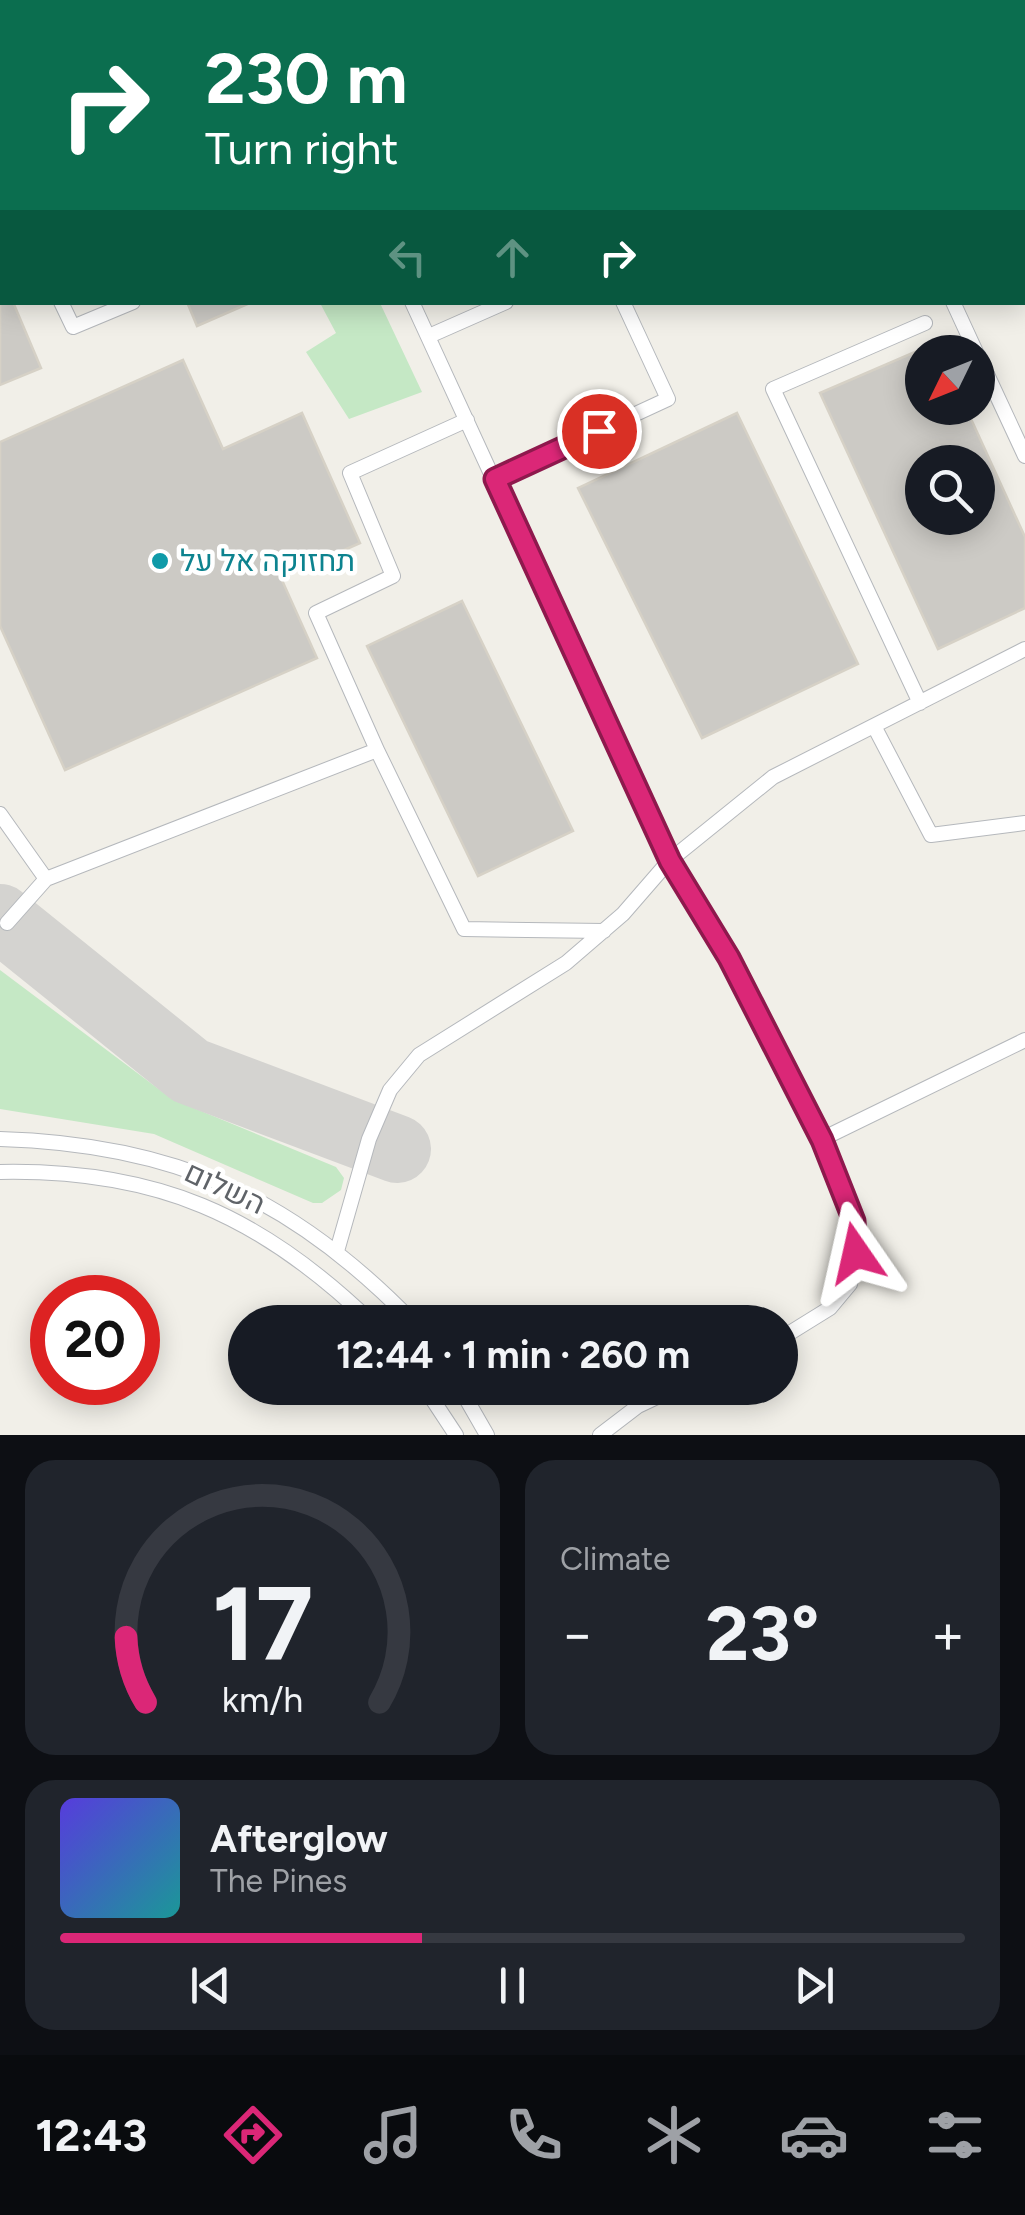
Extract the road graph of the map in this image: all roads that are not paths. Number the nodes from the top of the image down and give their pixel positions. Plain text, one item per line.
1 (62, 305) edge
2 (127, 305) edge
3 (414, 305) edge
4 (499, 305) edge
5 (623, 305) edge
6 (953, 305) edge
7 (926, 322) dead end
8 (968, 335) edge
9 (429, 336) junction
10 (995, 392) edge
11 (467, 420) junction
12 (1025, 456) edge
13 (495, 479) junction
14 (1025, 649) edge
15 (920, 703) junction
16 (874, 726) junction
17 (377, 750) junction
18 (0, 814) edge
19 (1025, 823) edge
20 (670, 861) junction
21 (46, 880) junction
22 (7, 923) dead end
23 (604, 931) junction
24 (1025, 1040) edge
25 (0, 1140) edge
26 (822, 1140) junction
27 (0, 1172) edge
28 (338, 1251) junction
29 (353, 1305) edge
30 (395, 1305) edge
31 (798, 1328) edge
32 (436, 1405) edge
33 (470, 1405) edge
34 (640, 1405) edge
35 (456, 1435) edge
36 (488, 1435) edge
37 (600, 1435) edge

1 - 2 lane
3 - 9 lane
4 - 9 lane
5 - 13 lane
6 - 8 lane
7 - 15 lane
9 - 11 lane
10 - 12 lane
11 - 13 lane
11 - 17 lane
13 - 20 lane
14 - 15 lane
15 - 16 lane
16 - 19 lane
16 - 20 lane
17 - 21 lane
17 - 23 lane
18 - 21 lane
20 - 23 lane
20 - 26 lane
21 - 22 lane
23 - 28 lane
24 - 26 lane
25 - 28 lane, השלום
26 - 31 lane
27 - 29 lane
28 - 30 lane, השלום
32 - 35 lane
33 - 36 lane
34 - 37 lane

